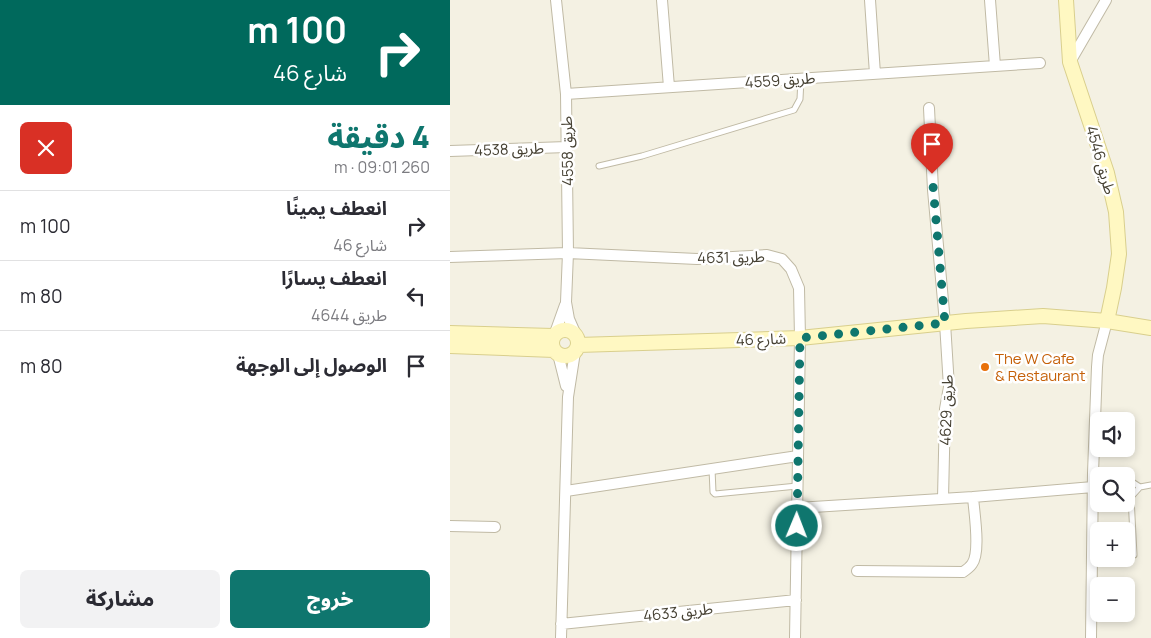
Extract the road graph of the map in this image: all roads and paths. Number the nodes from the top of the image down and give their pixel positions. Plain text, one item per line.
1 (556, 0) edge
2 (662, 0) edge
3 (870, 0) edge
4 (990, 0) edge
5 (1066, 0) edge
6 (1106, 0) edge
7 (1070, 62) junction
8 (1040, 63) dead end
9 (995, 66) junction
10 (875, 74) junction
11 (800, 78) junction
12 (669, 87) junction
13 (566, 94) junction
14 (929, 108) dead end
15 (567, 147) junction
16 (450, 151) edge
17 (599, 166) dead end
18 (568, 253) junction
19 (450, 257) edge
20 (566, 302) junction
21 (1107, 321) junction
22 (945, 323) junction
23 (1151, 328) edge
24 (450, 333) edge
25 (800, 338) junction
26 (555, 344) junction
27 (576, 344) junction
28 (450, 346) edge
29 (568, 397) junction
30 (798, 456) junction
31 (1093, 467) edge
32 (712, 469) junction
33 (1135, 484) edge
34 (1151, 485) edge
35 (797, 486) junction
36 (1090, 487) edge
37 (1140, 487) junction
38 (566, 491) junction
39 (1135, 491) edge
40 (973, 497) junction
41 (943, 498) junction
42 (797, 508) junction
43 (1096, 512) edge
44 (450, 526) edge
45 (494, 527) dead end
46 (857, 571) dead end
47 (796, 600) junction
48 (560, 624) junction
49 (561, 638) edge
50 (795, 638) edge
51 (1091, 638) edge

1 - 13 street, طريق 4558
2 - 12 street
3 - 10 street
4 - 9 street
5 - 7 street, طريق 4546
6 - 7 street
7 - 21 street, طريق 4546
8 - 9 street, طريق 4559
9 - 10 street, طريق 4559
10 - 11 street, طريق 4559
11 - 12 street, طريق 4559
11 - 17 lane
12 - 13 street, طريق 4559
13 - 15 street, طريق 4558
14 - 22 street, طريق 4629
15 - 16 street, طريق 4538
15 - 18 street, طريق 4558
18 - 19 street
18 - 20 street, طريق 4558
18 - 25 street, طريق 4631
20 - 26 street, طريق 4558
20 - 27 street, طريق 4558
21 - 22 street, شارع 46
21 - 23 street, شارع 46
21 - 31 street
22 - 25 street, شارع 46
22 - 41 street, طريق 4629
24 - 26 street
25 - 27 street, شارع 46
25 - 30 street, طريق 4631
26 - 27 street
26 - 27 street
26 - 28 street
26 - 29 street
27 - 29 street
29 - 38 street
30 - 32 street
30 - 35 street, طريق 4631
32 - 35 lane
32 - 38 street
33 - 37 lane
34 - 37 lane
35 - 42 street, طريق 4631
36 - 40 street
37 - 39 lane
38 - 48 street
40 - 41 street
40 - 46 street
41 - 42 street
42 - 47 street, طريق 4631
43 - 51 street
44 - 45 street
47 - 48 street, طريق 4633
47 - 50 street, طريق 4631
48 - 49 street

